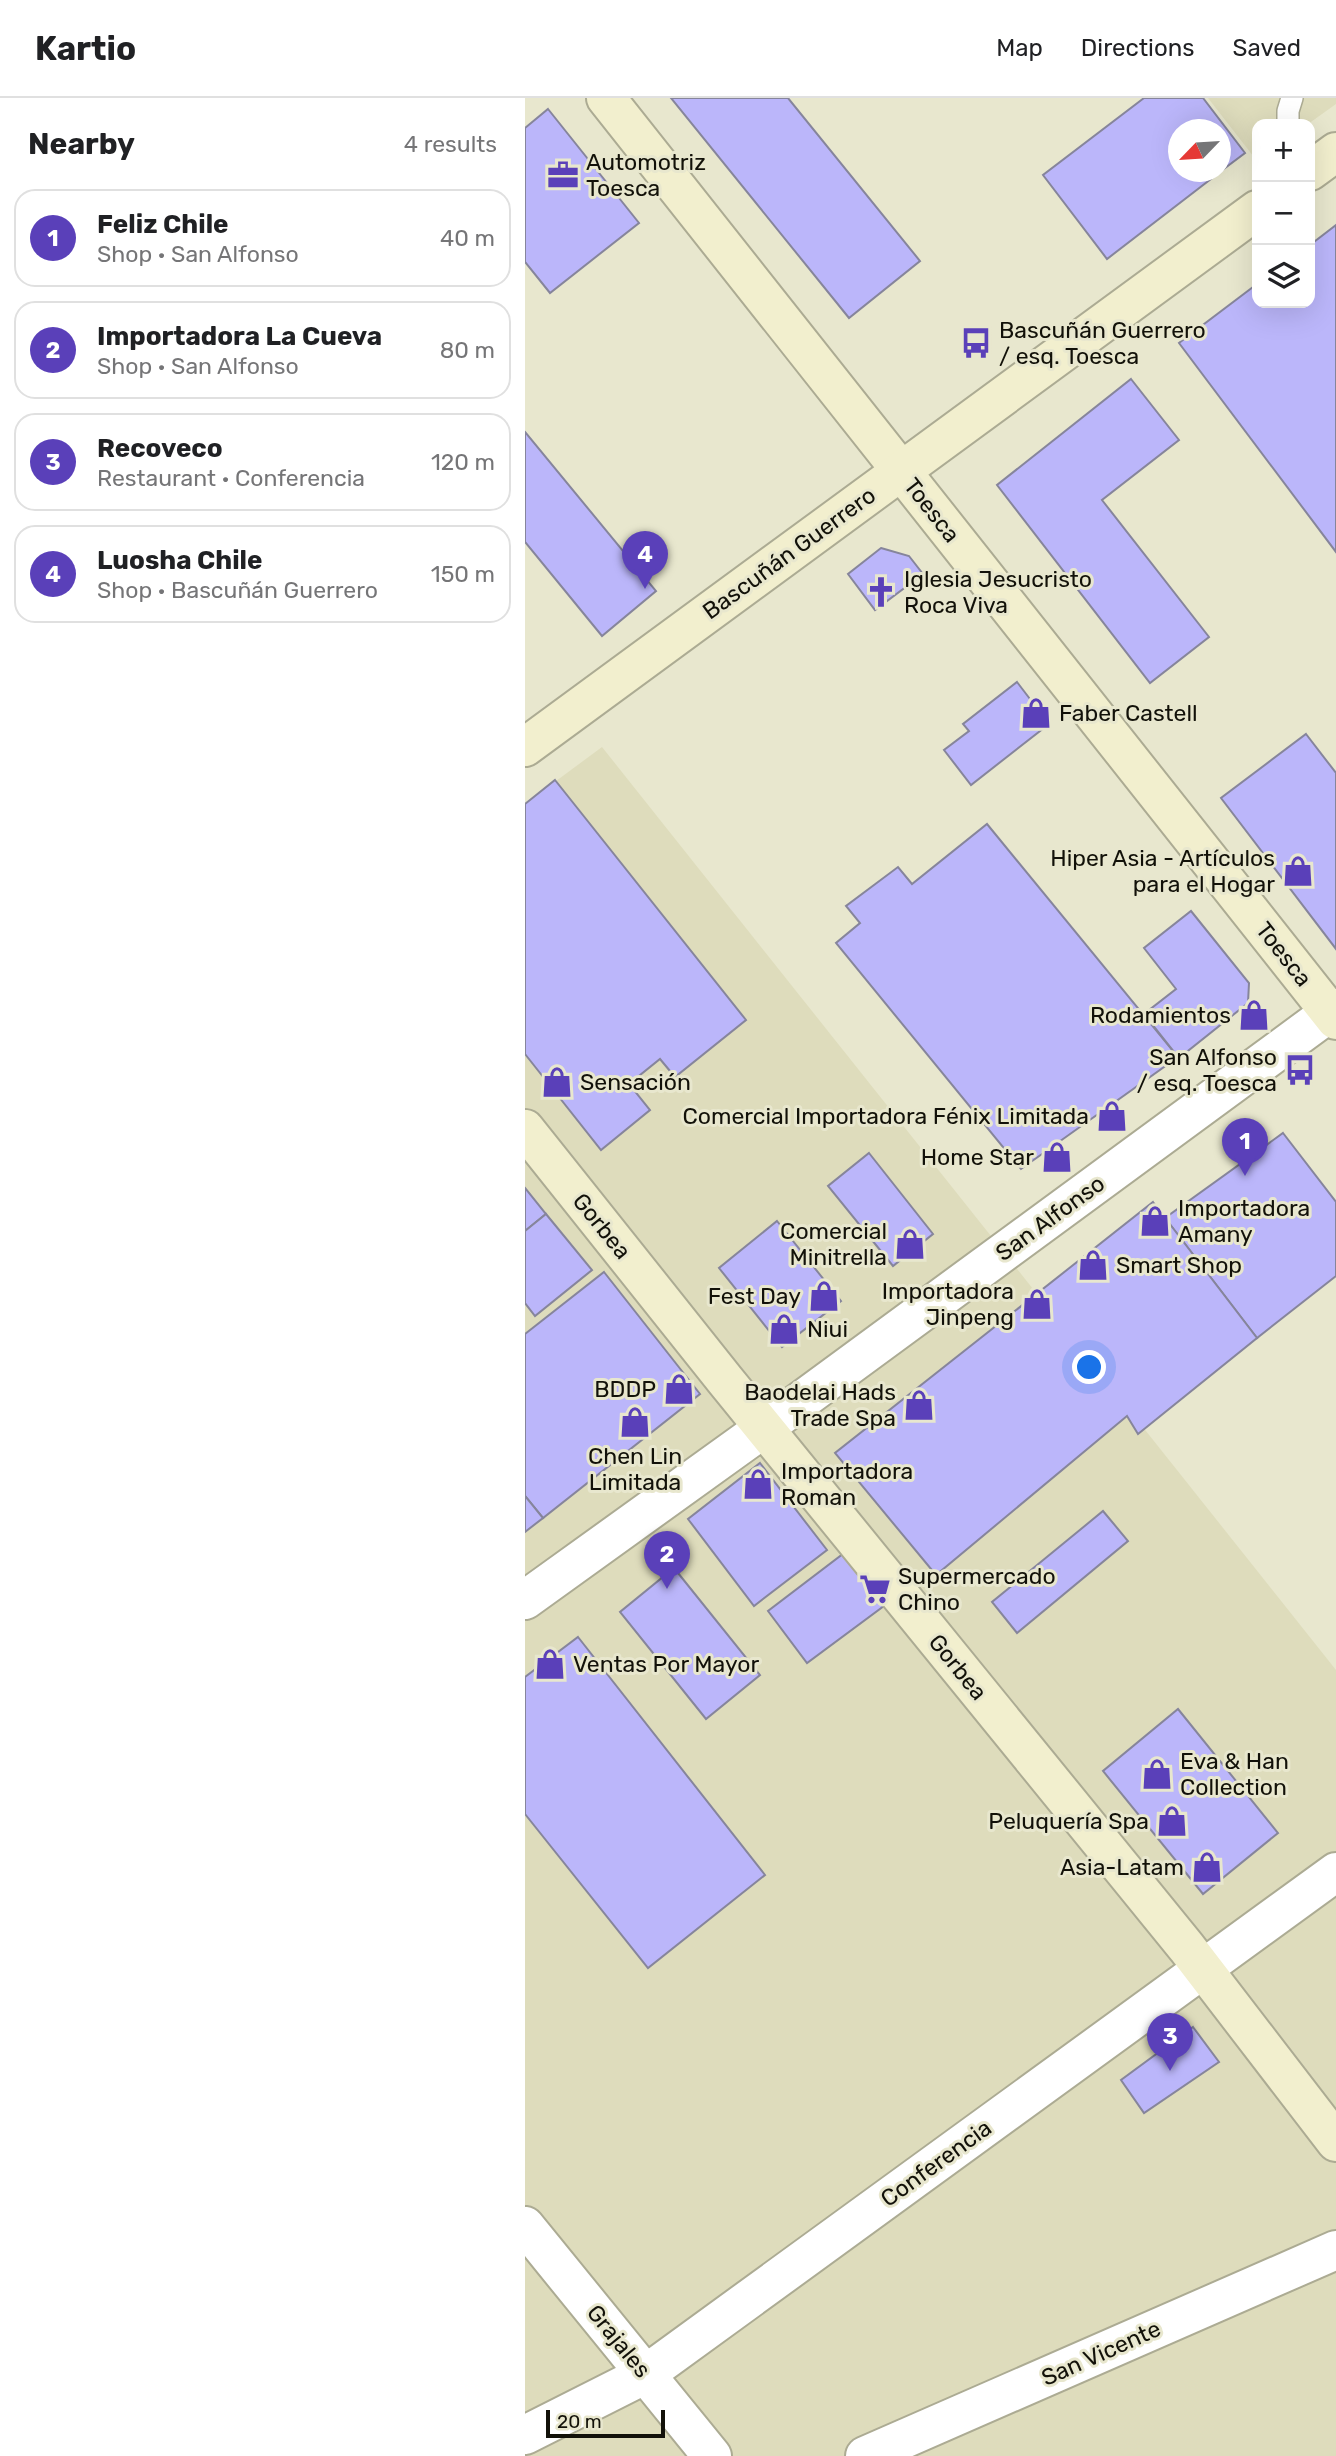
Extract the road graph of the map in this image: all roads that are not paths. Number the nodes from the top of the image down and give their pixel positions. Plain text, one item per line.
1 (606, 98) edge
2 (1292, 98) edge
3 (1288, 119) edge
4 (1336, 152) edge
5 (1315, 167) edge
6 (1252, 214) edge
7 (901, 470) junction
8 (525, 747) edge
9 (1334, 1013) edge
10 (525, 1129) edge
11 (764, 1428) junction
12 (525, 1600) edge
13 (1336, 1872) edge
14 (1203, 1970) junction
15 (1336, 2142) edge
16 (525, 2226) edge
17 (1336, 2250) edge
18 (646, 2374) junction
19 (525, 2435) edge
20 (712, 2456) edge
21 (865, 2456) edge

1 - 7 street, Toesca
2 - 3 lane
4 - 5 street
6 - 7 street, Bascuñán Guerrero
7 - 8 street, Bascuñán Guerrero
7 - 9 street, Toesca
9 - 11 street, San Alfonso
10 - 11 street, Gorbea
11 - 12 street, San Alfonso
11 - 14 street, Gorbea
13 - 14 street, Conferencia
14 - 15 street, Gorbea
14 - 18 street, Conferencia
16 - 18 street, Grajales
17 - 21 street, San Vicente
18 - 19 street, Conferencia
18 - 20 street, Grajales

